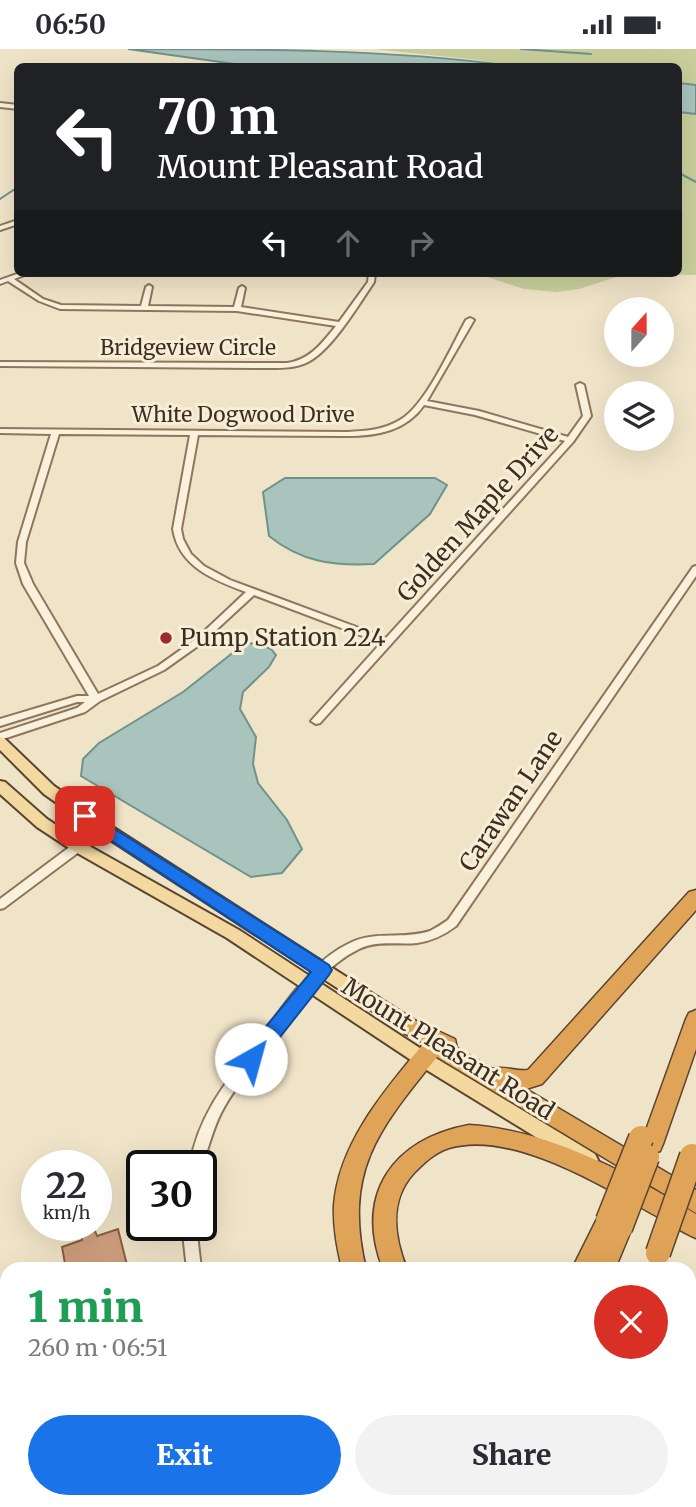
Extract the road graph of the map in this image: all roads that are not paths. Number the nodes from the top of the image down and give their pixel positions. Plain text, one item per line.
1 (15, 277) edge
2 (372, 277) edge
3 (9, 279) junction
4 (0, 282) edge
5 (149, 287) dead end
6 (242, 288) dead end
7 (144, 309) junction
8 (237, 309) junction
9 (470, 320) dead end
10 (339, 324) junction
11 (0, 364) edge
12 (580, 385) dead end
13 (422, 402) junction
14 (0, 431) edge
15 (56, 432) junction
16 (194, 433) junction
17 (570, 440) junction
18 (696, 569) edge
19 (253, 591) junction
20 (388, 642) junction
21 (96, 699) junction
22 (316, 721) dead end
23 (0, 723) edge
24 (0, 740) edge
25 (0, 786) edge
26 (103, 828) junction
27 (77, 846) junction
28 (696, 897) edge
29 (0, 905) edge
30 (323, 970) junction
31 (309, 984) junction
32 (696, 1019) edge
33 (412, 1027) junction
34 (429, 1052) junction
35 (200, 1150) edge
36 (694, 1150) edge
37 (654, 1201) junction
38 (696, 1202) edge
39 (614, 1225) junction
40 (696, 1227) edge
41 (191, 1241) edge
42 (655, 1261) edge
43 (193, 1262) edge
44 (353, 1262) edge
45 (393, 1262) edge
46 (589, 1262) edge
47 (605, 1262) edge

1 - 3 street
2 - 10 street, Bridgeview Circle
3 - 4 street
3 - 7 street
5 - 7 street
6 - 8 street
7 - 8 street
8 - 10 street
9 - 13 street, White Dogwood Drive
10 - 11 street, Bridgeview Circle
12 - 17 street, Golden Maple Drive
13 - 16 street, White Dogwood Drive
13 - 17 street
14 - 15 street, White Dogwood Drive
15 - 16 street, White Dogwood Drive
15 - 21 street
16 - 19 street
17 - 20 street, Golden Maple Drive
18 - 30 street, Carawan Lane
19 - 20 street
19 - 21 street
20 - 22 street, Golden Maple Drive
21 - 23 street
21 - 24 street
24 - 26 main road, Mount Pleasant Road
25 - 27 main road, Mount Pleasant Road
26 - 27 street
26 - 30 main road, Mount Pleasant Road
27 - 29 street
27 - 31 main road, Mount Pleasant Road
28 - 33 highway
30 - 31 street, Carawan Lane
30 - 33 main road, Mount Pleasant Road
31 - 34 main road, Mount Pleasant Road
31 - 35 street, Carawan Lane
32 - 39 highway, bridge
33 - 34 main road, Mount Pleasant Road
34 - 37 main road, Mount Pleasant Road
34 - 38 highway, Mount Pleasant Road
34 - 44 highway
36 - 42 highway, bridge
37 - 40 highway, Mount Pleasant Road
37 - 45 highway
39 - 46 highway
39 - 47 highway
41 - 43 street

